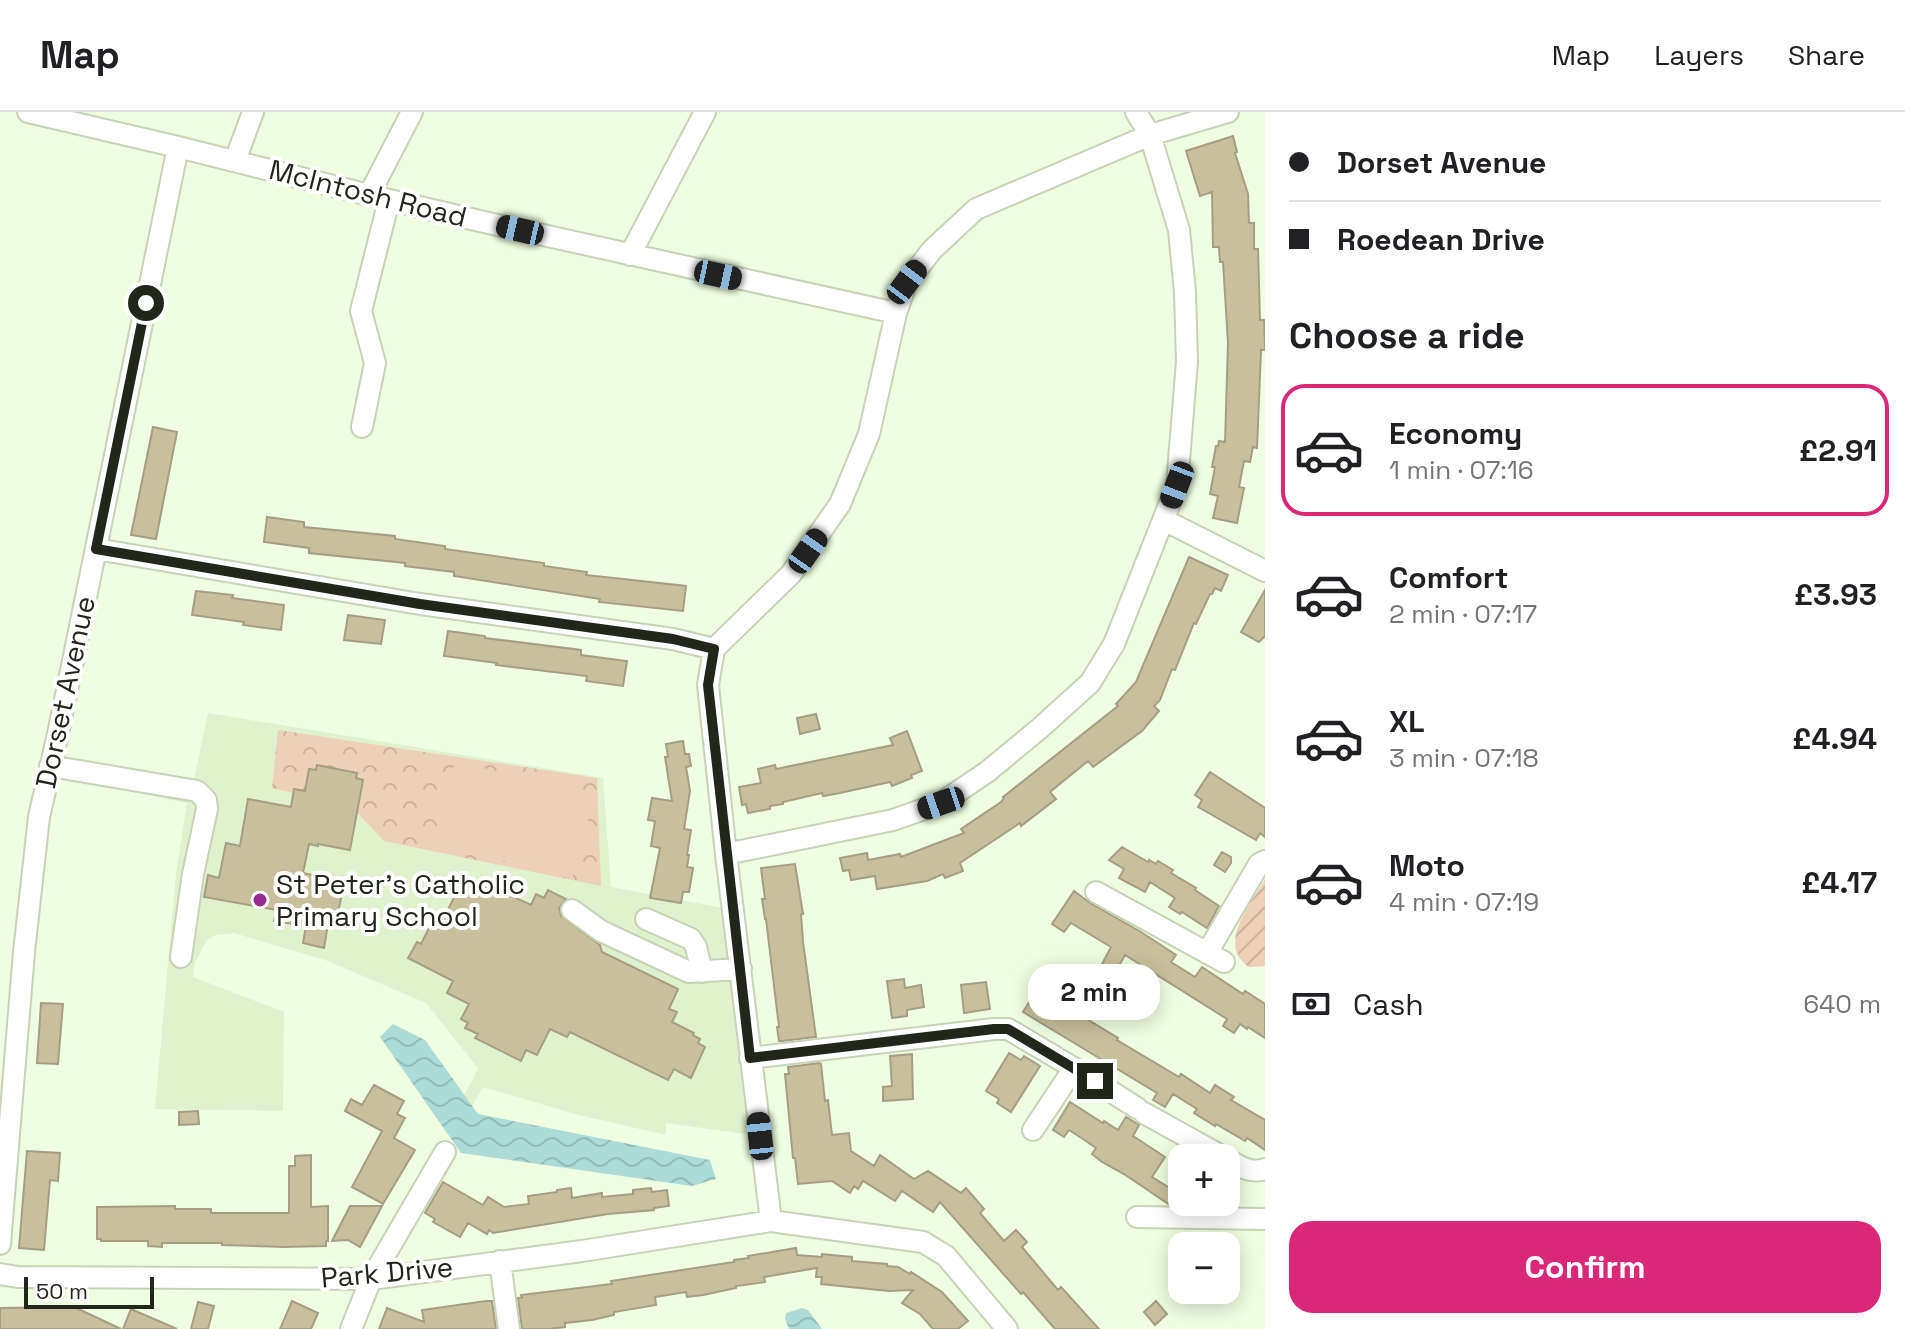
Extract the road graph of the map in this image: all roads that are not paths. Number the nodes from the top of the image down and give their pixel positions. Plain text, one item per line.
1 (28, 112) edge
2 (253, 112) edge
3 (412, 112) edge
4 (705, 112) edge
5 (1136, 112) edge
6 (1228, 112) edge
7 (79, 118) edge
8 (1150, 135) junction
9 (178, 147) junction
10 (235, 161) junction
11 (379, 197) junction
12 (630, 255) junction
13 (896, 313) junction
14 (362, 427) dead end
15 (1164, 520) junction
16 (96, 549) junction
17 (1265, 571) edge
18 (714, 649) junction
19 (50, 766) junction
20 (726, 854) junction
21 (1265, 861) edge
22 (1096, 892) dead end
23 (572, 910) dead end
24 (646, 919) dead end
25 (181, 957) dead end
26 (741, 969) junction
27 (702, 972) junction
28 (750, 1058) junction
29 (1074, 1068) junction
30 (1033, 1130) dead end
31 (1200, 1144) edge
32 (445, 1152) dead end
33 (1240, 1166) edge
34 (1265, 1169) edge
35 (1137, 1217) dead end
36 (1265, 1219) edge
37 (771, 1221) junction
38 (0, 1244) edge
39 (500, 1261) junction
40 (0, 1274) edge
41 (371, 1279) junction
42 (351, 1329) edge
43 (509, 1329) edge
44 (1007, 1329) edge

1 - 7 street, McIntosh Road
2 - 10 street
3 - 11 street
4 - 12 street
5 - 8 street
6 - 8 street
7 - 9 street, McIntosh Road
8 - 13 street
8 - 15 street
9 - 10 street, McIntosh Road
9 - 16 street, Dorset Avenue
10 - 11 street, McIntosh Road
11 - 12 street, McIntosh Road
11 - 14 street
12 - 13 street, McIntosh Road
13 - 18 street
15 - 17 street
15 - 20 street
16 - 18 street
16 - 19 street, Dorset Avenue
18 - 20 street
19 - 25 street
19 - 38 street, Dorset Avenue
20 - 26 street
21 - 22 street
23 - 27 street
24 - 27 street
26 - 27 street
26 - 28 street
28 - 29 street
28 - 37 street
29 - 30 street
29 - 31 street
32 - 41 street
33 - 34 street
35 - 36 street
37 - 39 street, Park Drive
37 - 44 street, Park Drive
39 - 41 street, Park Drive
39 - 43 street
40 - 41 street, Park Drive
41 - 42 street

